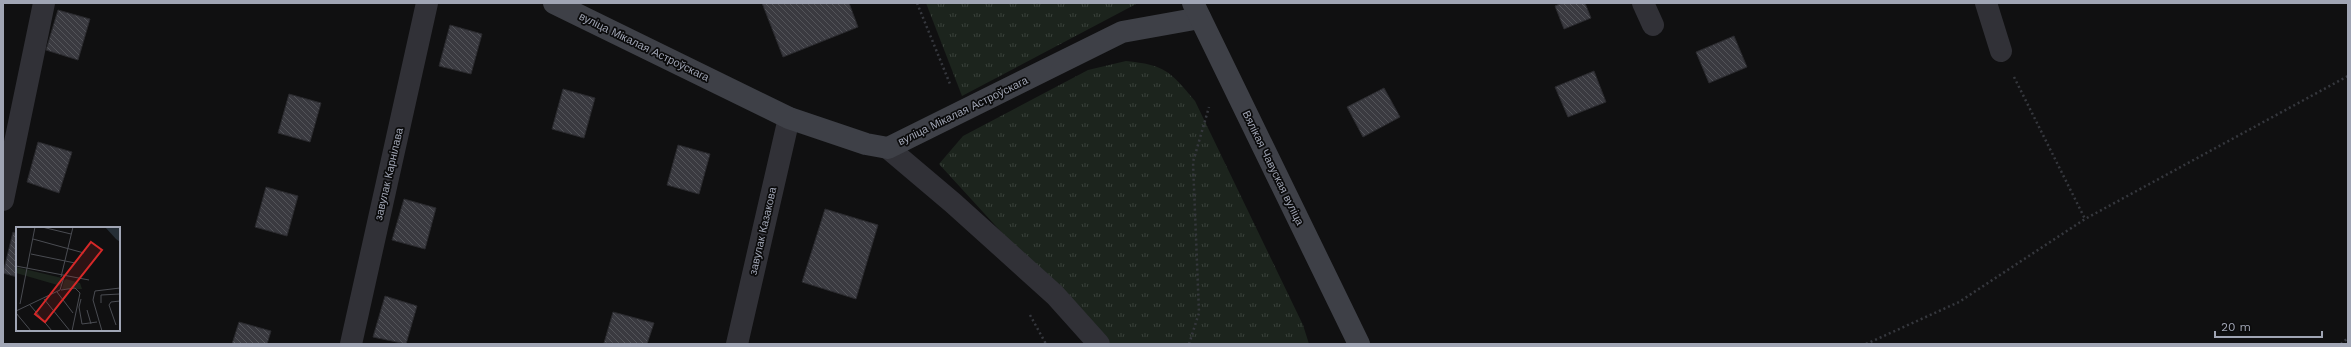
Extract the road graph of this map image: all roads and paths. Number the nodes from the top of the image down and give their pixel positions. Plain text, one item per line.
1 (44, 3) edge
2 (427, 3) edge
3 (554, 3) edge
4 (917, 3) edge
5 (1643, 3) edge
6 (1986, 3) edge
7 (1197, 10) edge
8 (1653, 25) dead end
9 (2001, 51) joint
10 (1222, 62) junction
11 (2348, 76) edge
12 (961, 113) junction
13 (789, 118) junction
14 (888, 148) junction
15 (3, 200) edge
16 (2085, 219) junction
17 (2348, 338) edge
18 (1355, 340) edge
19 (351, 344) edge
20 (737, 344) edge
21 (1099, 344) edge
22 (1189, 344) edge
23 (1866, 344) edge
24 (2341, 344) edge

1 - 15 street
2 - 19 street, завулак Карнілава
3 - 13 main road, вуліца Мікалая Астроўскага
4 - 12 path
5 - 8 street
6 - 9 street
7 - 10 main road, Вялікая Чавуская вуліца
7 - 12 main road, вуліца Мікалая Астроўскага
9 - 16 path
10 - 18 main road, Вялікая Чавуская вуліца
10 - 22 path
11 - 16 path
12 - 14 main road, вуліца Мікалая Астроўскага
13 - 14 main road, вуліца Мікалая Астроўскага
13 - 20 street, завулак Казакова
14 - 21 street
16 - 23 path
17 - 24 path

